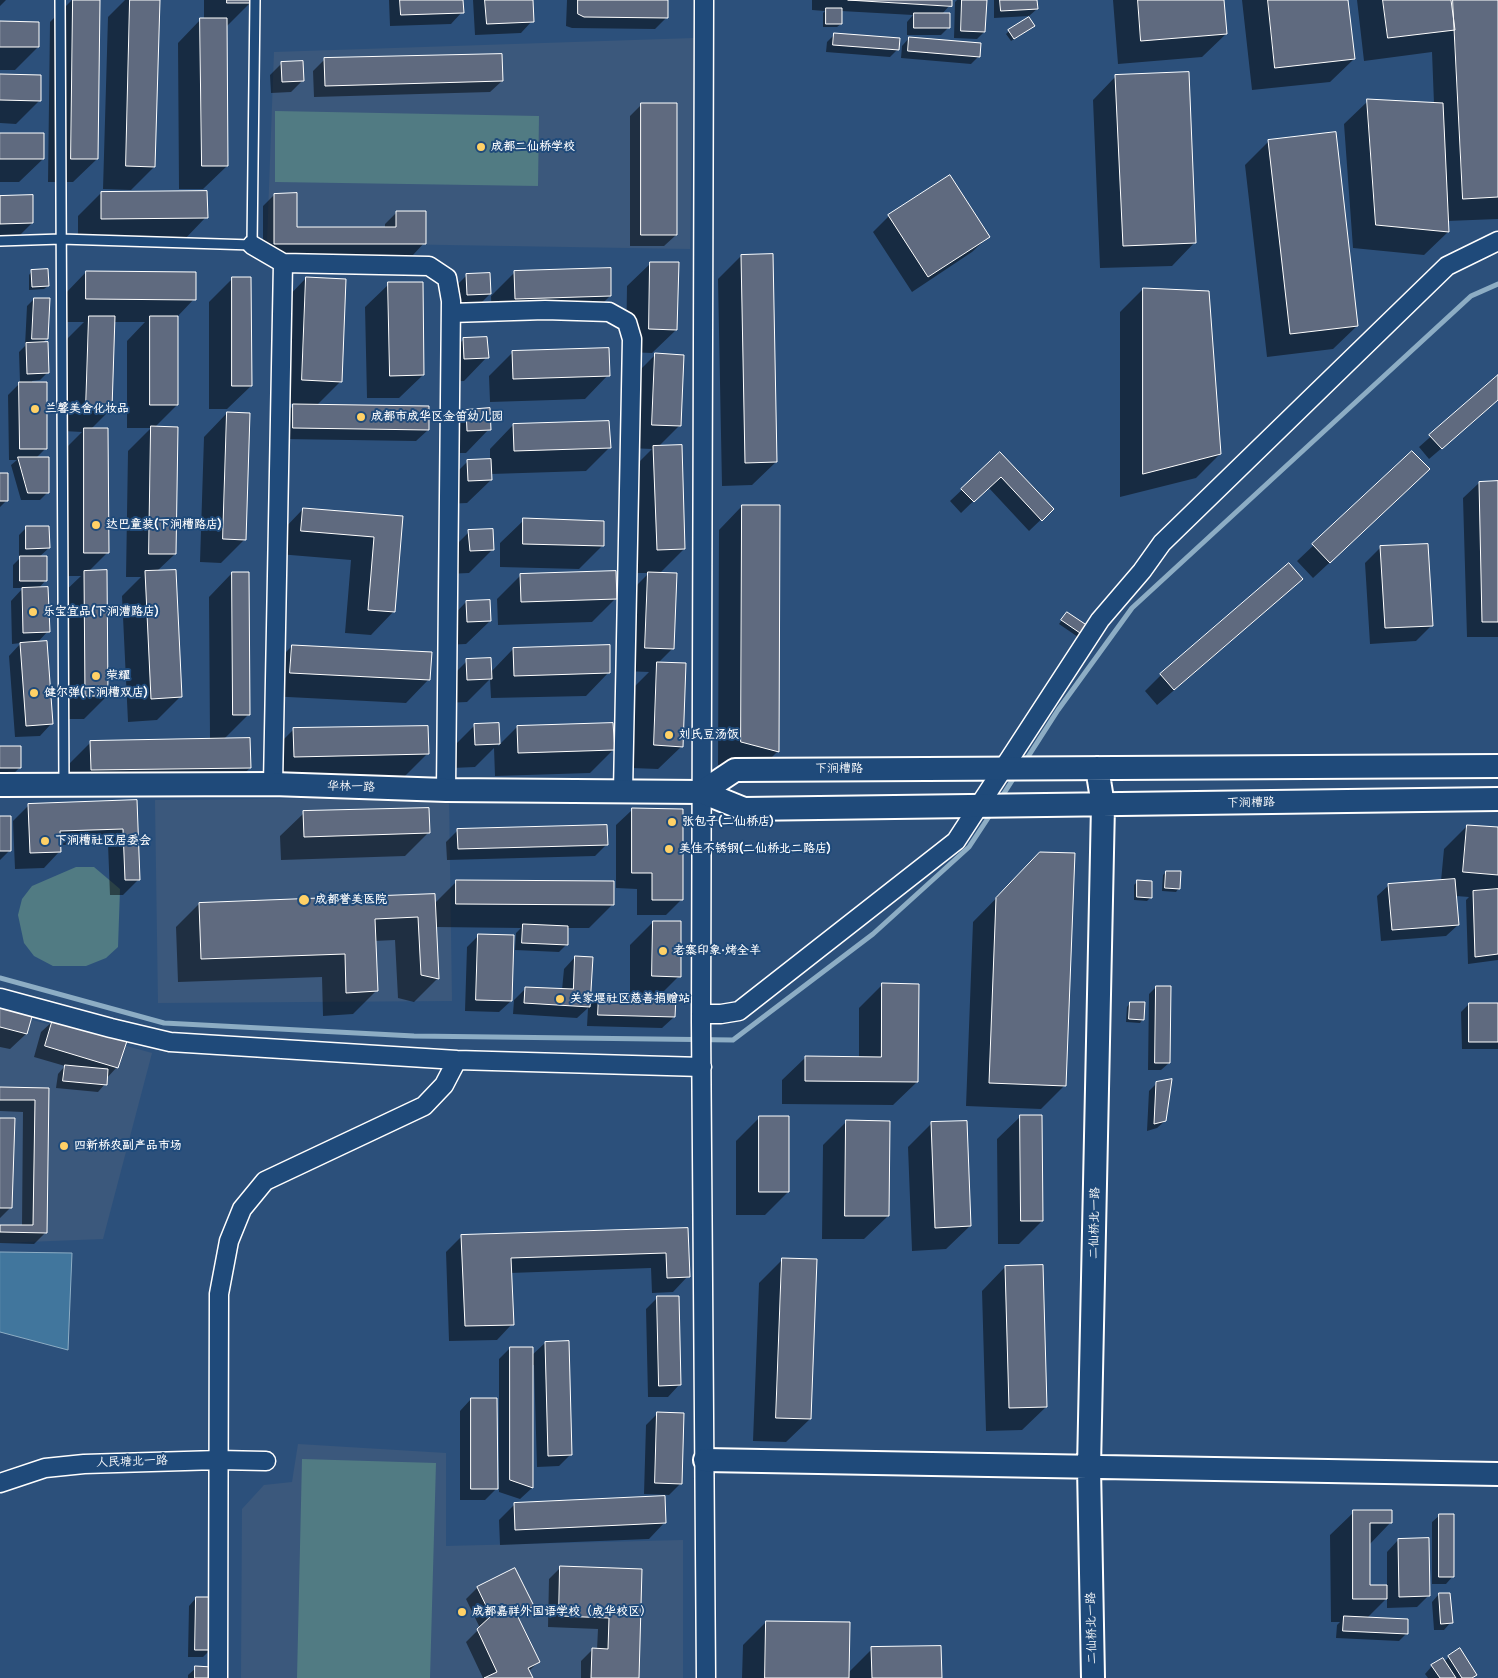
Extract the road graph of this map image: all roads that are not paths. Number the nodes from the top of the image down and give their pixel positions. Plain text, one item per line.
1 (60, 0) edge
2 (255, 0) edge
3 (704, 0) edge
4 (61, 239) junction
5 (0, 241) edge
6 (1498, 241) edge
7 (252, 245) junction
8 (283, 263) junction
9 (450, 313) junction
10 (1498, 766) edge
11 (1015, 768) junction
12 (1097, 768) junction
13 (273, 784) junction
14 (64, 785) junction
15 (0, 786) edge
16 (446, 790) junction
17 (623, 792) junction
18 (702, 792) junction
19 (1498, 799) edge
20 (1103, 805) junction
21 (990, 806) junction
22 (0, 998) edge
23 (701, 1017) junction
24 (457, 1060) junction
25 (702, 1062) junction
26 (218, 1460) junction
27 (705, 1460) junction
28 (266, 1461) dead end
29 (1089, 1467) junction
30 (1498, 1474) edge
31 (0, 1483) edge
32 (218, 1678) edge
33 (706, 1678) edge
34 (1093, 1678) edge

1 - 4 lane
2 - 7 lane
3 - 18 street
4 - 5 lane
4 - 7 lane
4 - 14 lane
6 - 11 street
7 - 8 street
8 - 9 street
8 - 13 street
9 - 16 street
9 - 17 street
10 - 12 street, 下涧槽路
11 - 12 street, 下涧槽路
11 - 18 street, 下涧槽路
11 - 21 street
12 - 20 street, 二仙桥北一路
13 - 14 street, 华林一路
13 - 16 street, 华林一路
14 - 15 street, 华林一路
16 - 17 street, 华林一路
17 - 18 street, 华林一路
18 - 21 street, 下涧槽路
18 - 23 street
19 - 20 street, 下涧槽路
20 - 21 street, 下涧槽路
20 - 29 street, 二仙桥北一路
21 - 23 street
22 - 24 street
23 - 25 street
24 - 25 street
24 - 26 street
25 - 27 street
26 - 28 street, 人民塘北一路
26 - 31 street, 人民塘北一路
26 - 32 street
27 - 29 street
27 - 33 street
29 - 30 street
29 - 34 street, 二仙桥北一路

